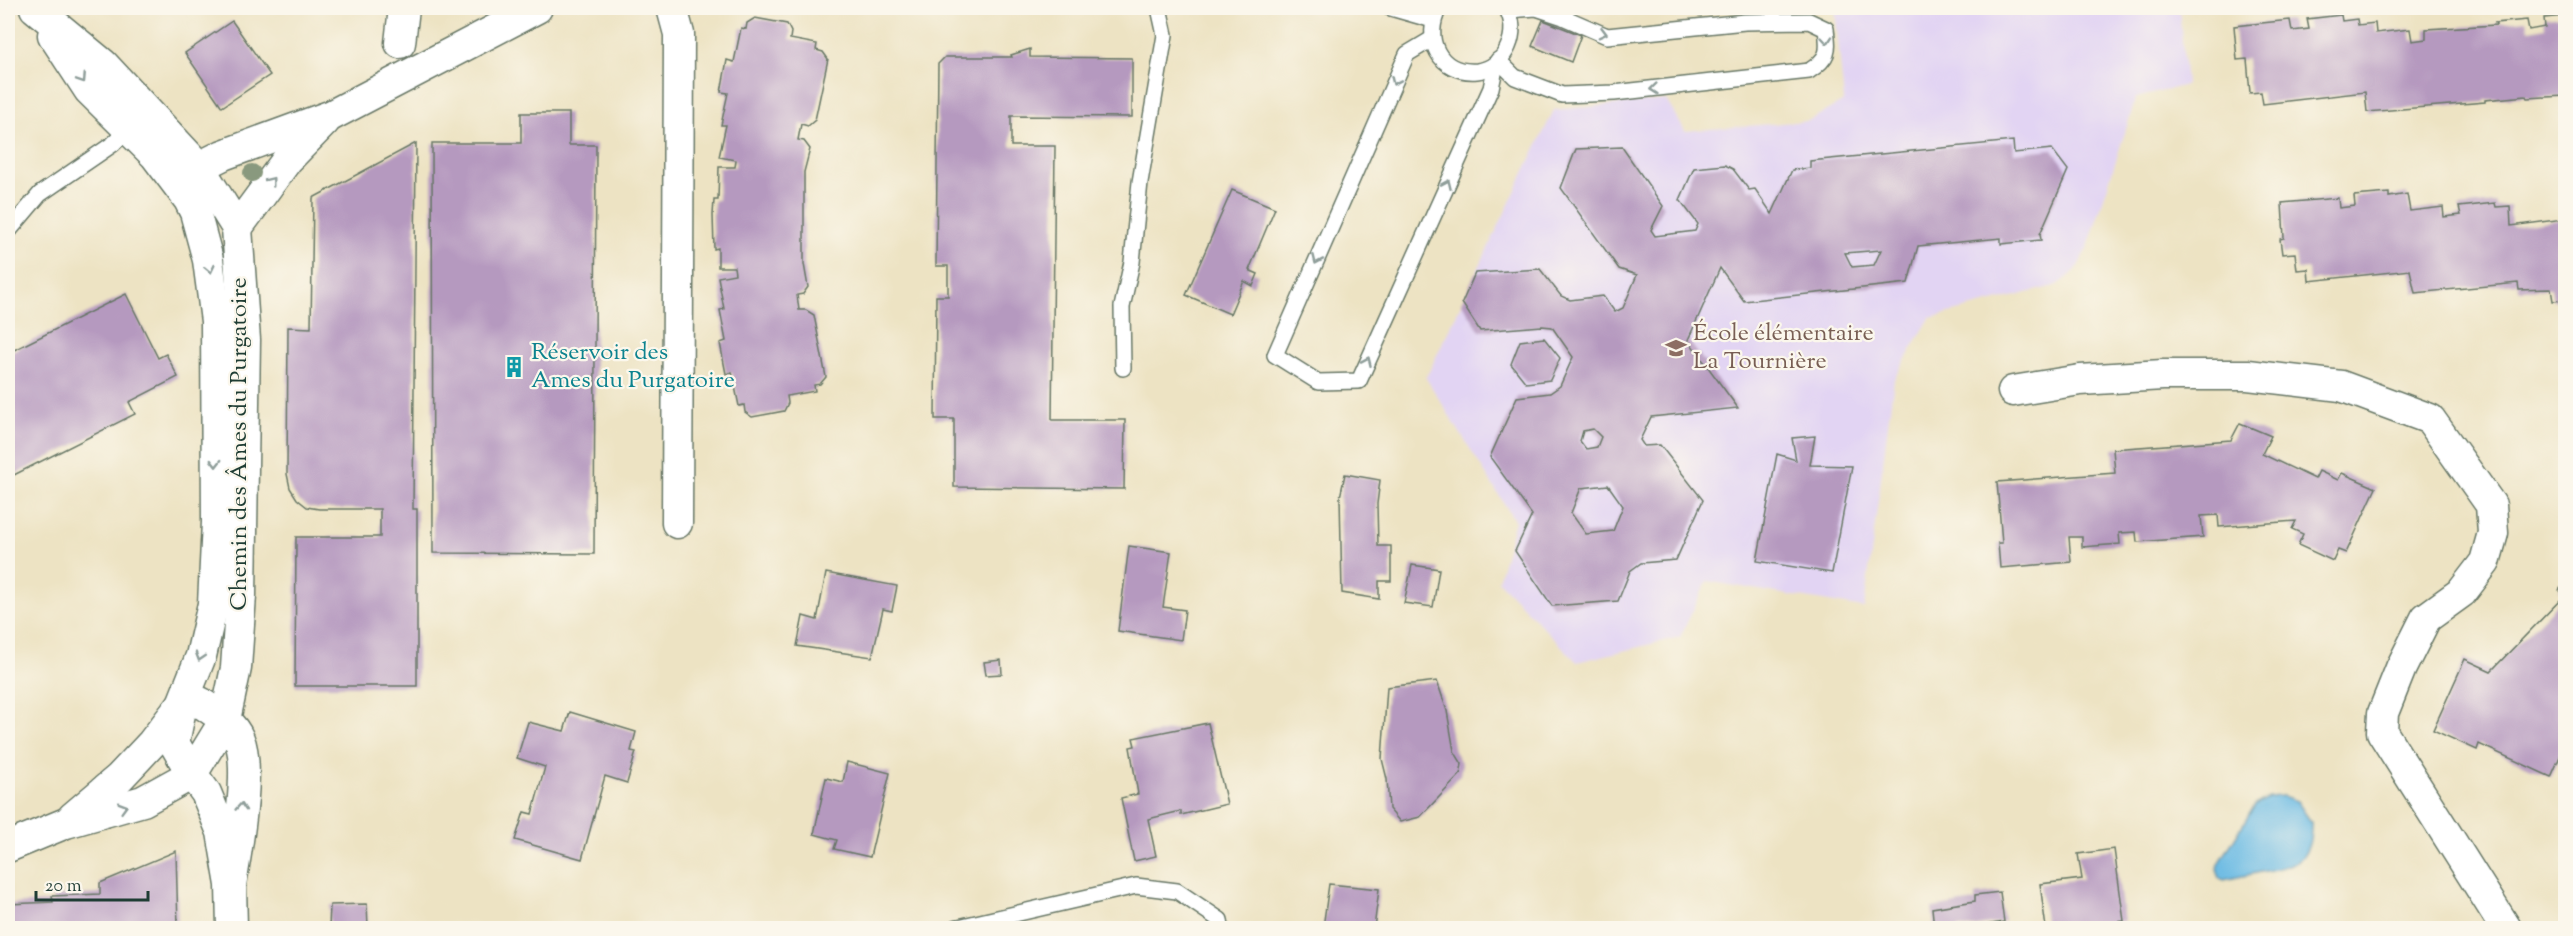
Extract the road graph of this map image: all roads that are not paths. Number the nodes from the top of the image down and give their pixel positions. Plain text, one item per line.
1 (404, 8) edge
2 (537, 8) edge
3 (672, 8) edge
4 (1159, 8) edge
5 (1391, 8) edge
6 (1507, 9) edge
7 (37, 10) edge
8 (1436, 14) edge
9 (1432, 39) junction
10 (401, 61) junction
11 (1497, 62) junction
12 (332, 115) junction
13 (138, 120) junction
14 (199, 167) junction
15 (192, 206) junction
16 (237, 228) junction
17 (8, 232) edge
18 (1123, 368) dead end
19 (2013, 391) dead end
20 (677, 523) dead end
21 (182, 704) junction
22 (225, 720) junction
23 (192, 774) junction
24 (66, 823) junction
25 (8, 847) edge
26 (231, 885) junction
27 (232, 928) edge
28 (954, 928) edge
29 (1221, 928) edge
30 (2506, 928) edge

1 - 10 street
2 - 10 street
3 - 20 street
4 - 18 lane
5 - 8 lane
6 - 11 lane
6 -> 11 lane
7 - 13 street, Chemin des Âmes du Purgatoire
8 - 9 lane
9 - 11 lane
9 -> 11 lane
10 - 12 street
12 - 14 street
16 -> 12 street
13 - 14 street, Chemin des Âmes du Purgatoire
13 - 15 street, Chemin des Âmes du Purgatoire
13 - 17 lane
14 - 15 street
14 - 16 street, Chemin des Âmes du Purgatoire
15 - 16 street
15 -> 21 street, Chemin des Âmes du Purgatoire
16 - 22 street, Chemin des Âmes du Purgatoire
19 - 30 street
21 - 22 street
21 - 23 street
21 - 24 street, Chemin des Âmes du Purgatoire
22 - 23 street, Chemin des Âmes du Purgatoire
26 -> 22 street
24 -> 23 street, Chemin des Âmes du Purgatoire
23 - 26 street
24 - 25 street, Chemin des Âmes du Purgatoire
26 - 27 street
28 - 29 lane

